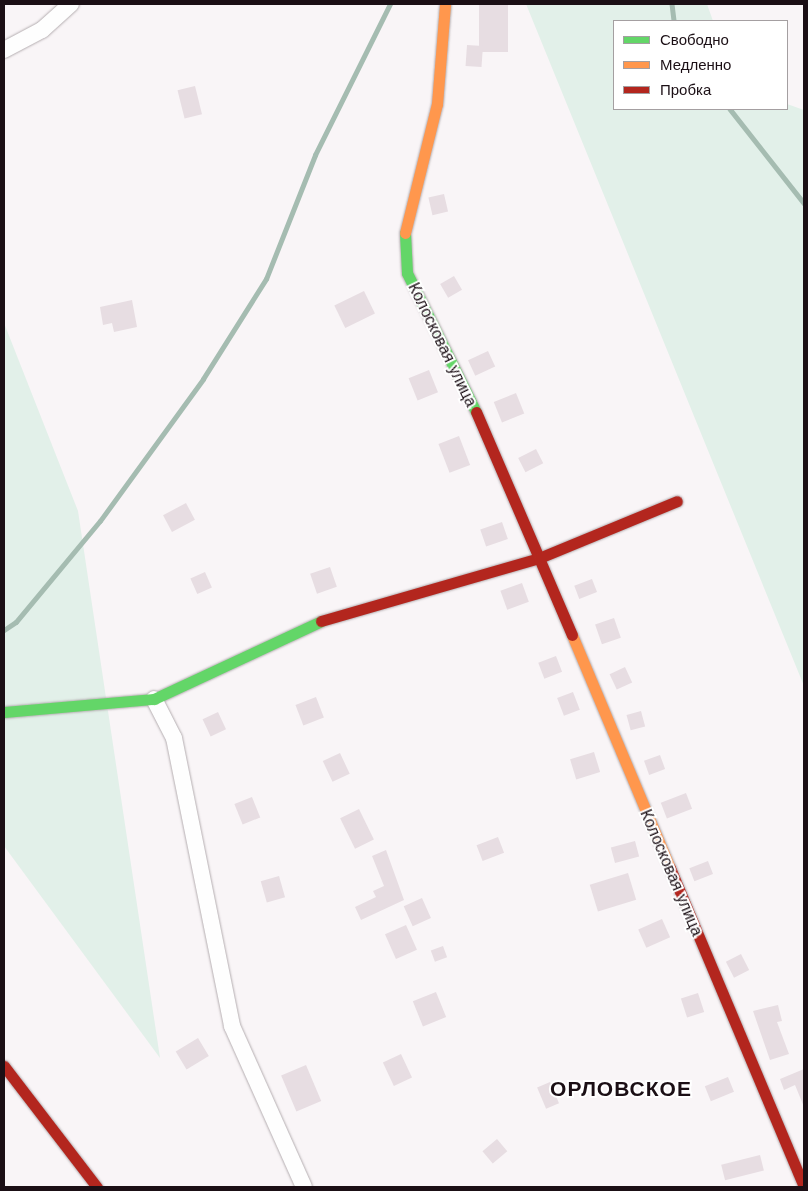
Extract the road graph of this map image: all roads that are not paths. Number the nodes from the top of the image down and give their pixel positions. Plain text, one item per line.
1 (71, 4) edge
2 (445, 4) edge
3 (4, 50) edge
4 (677, 501) dead end
5 (539, 558) junction
6 (154, 699) junction
7 (4, 712) edge
8 (4, 1066) edge
9 (96, 1187) edge
10 (304, 1187) edge
11 (804, 1187) edge

1 - 3 street
2 - 5 street, Колосковая улица
4 - 5 street
5 - 6 street
5 - 11 street, Колосковая улица
6 - 7 street
6 - 10 street
8 - 9 street

